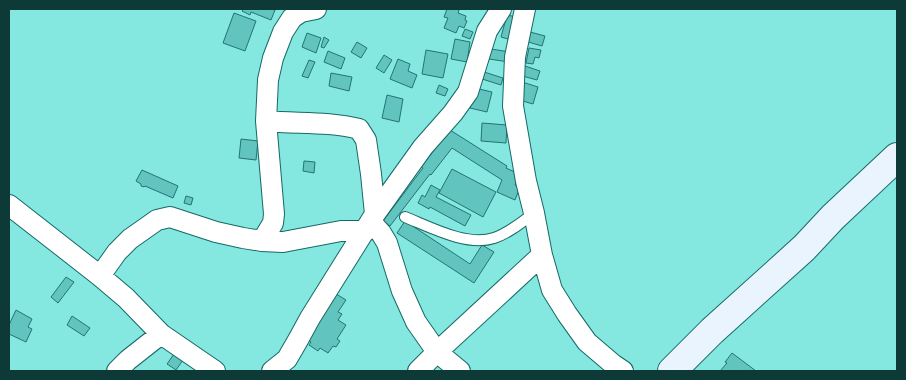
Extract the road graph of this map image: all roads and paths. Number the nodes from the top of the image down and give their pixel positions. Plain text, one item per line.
1 (316, 9) edge
2 (501, 9) edge
3 (524, 9) edge
4 (266, 121) junction
5 (897, 158) edge
6 (9, 204) edge
7 (534, 214) junction
8 (405, 217) dead end
9 (371, 222) junction
10 (262, 240) junction
11 (542, 255) junction
12 (100, 276) junction
13 (161, 334) junction
14 (437, 352) junction
15 (117, 371) edge
16 (215, 371) edge
17 (272, 371) edge
18 (418, 371) edge
19 (460, 371) edge
20 (623, 371) edge
21 (672, 371) edge

1 - 4 street
2 - 9 street
3 - 7 street
4 - 9 street
4 - 10 street
5 - 21 street
6 - 12 street
7 - 8 lane
7 - 11 street
9 - 10 street
9 - 14 street
9 - 17 street
10 - 12 street
11 - 14 street
11 - 20 street
12 - 13 street
13 - 15 street
13 - 16 street
14 - 18 street
14 - 19 street

